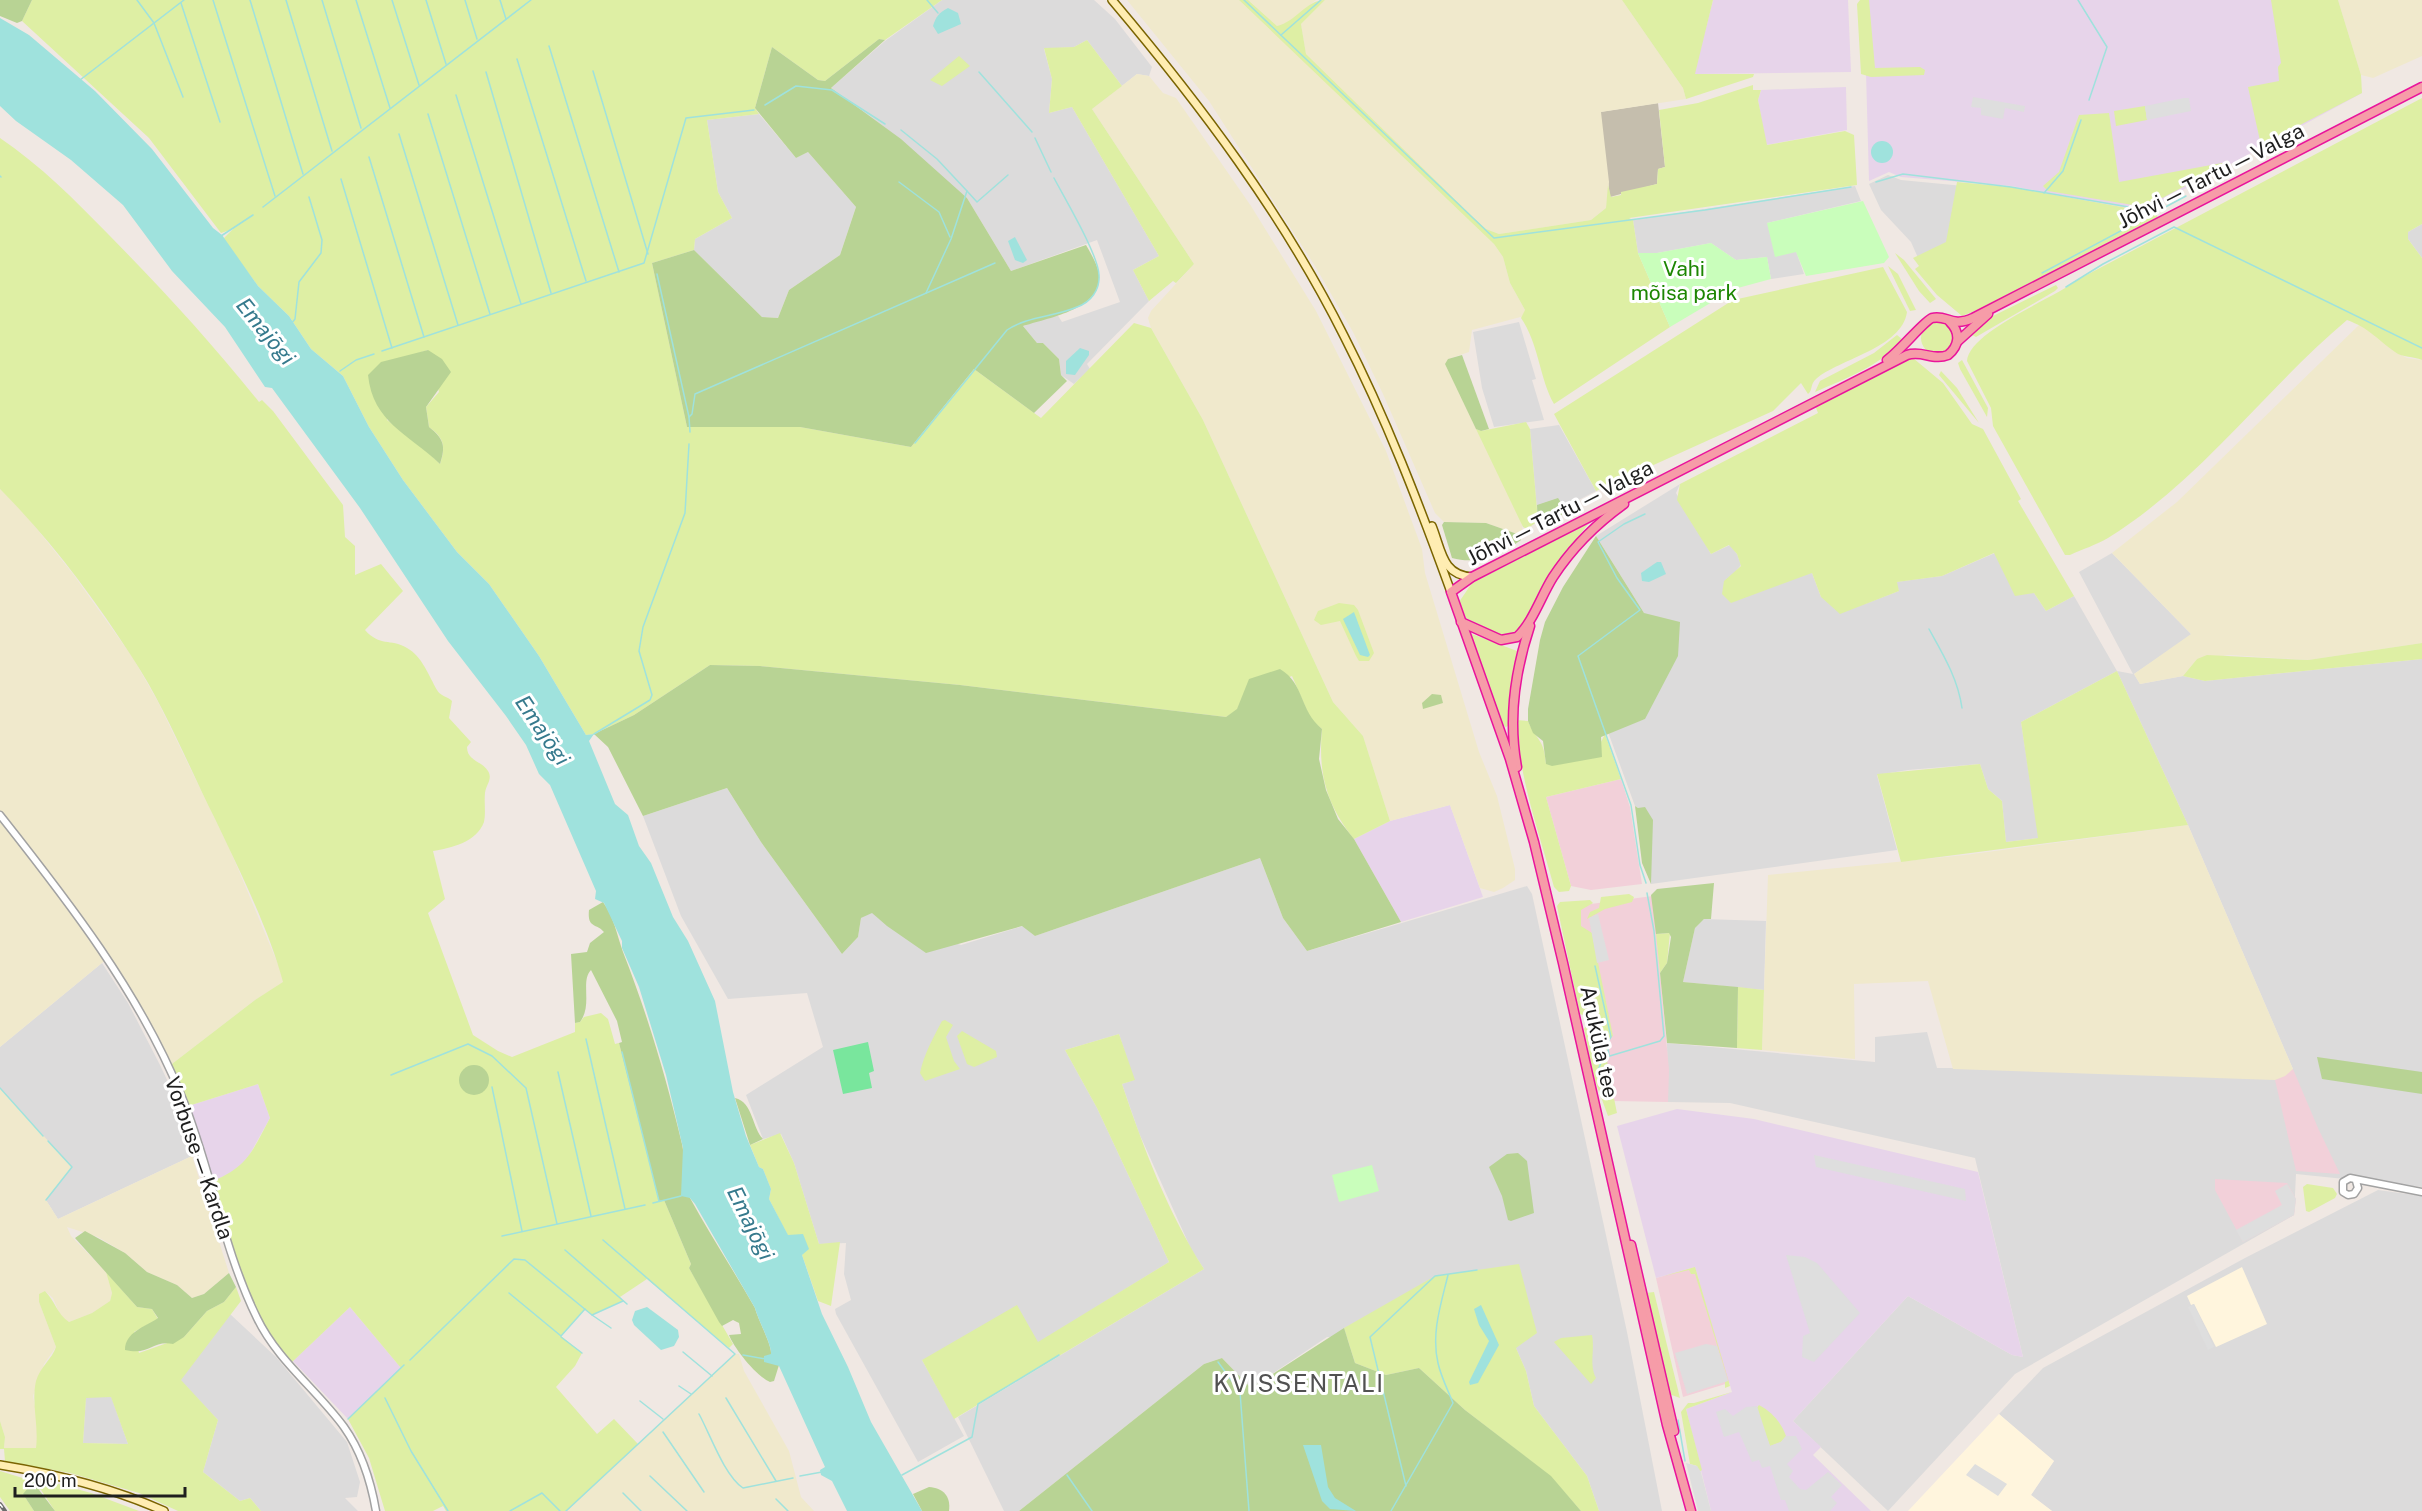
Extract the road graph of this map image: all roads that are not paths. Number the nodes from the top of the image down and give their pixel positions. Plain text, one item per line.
1 (1112, 0) edge
2 (2422, 87) edge
3 (2016, 297) junction
4 (1950, 322) junction
5 (1917, 334) junction
6 (1958, 341) junction
7 (1924, 354) junction
8 (1864, 375) junction
9 (1656, 483) junction
10 (1423, 515) junction
11 (1472, 577) junction
12 (1450, 592) junction
13 (1541, 597) junction
14 (1461, 621) junction
15 (1524, 808) junction
16 (0, 815) edge
17 (1544, 884) joint
18 (2356, 1181) junction
19 (2378, 1185) junction
20 (2358, 1190) junction
21 (2422, 1192) edge
22 (0, 1465) edge
23 (164, 1511) edge
24 (376, 1511) edge
25 (1691, 1511) edge

1 - 10 main road
2 - 3 highway, Jõhvi — Tartu — Valga
3 - 4 highway, Jõhvi — Tartu — Valga
3 - 6 highway, Jõhvi — Tartu — Valga
4 - 5 highway, Jõhvi — Tartu — Valga
4 - 6 highway
5 - 7 highway
5 - 8 highway, Jõhvi — Tartu — Valga
6 - 7 highway, Jõhvi — Tartu — Valga
7 - 8 highway, Jõhvi — Tartu — Valga
8 - 9 highway, Jõhvi — Tartu — Valga
9 - 11 highway, Jõhvi — Tartu — Valga
9 - 13 highway
10 - 11 main road
10 - 12 main road
11 - 12 highway, Jõhvi — Tartu — Valga
12 - 14 highway, Jõhvi — Tartu — Valga
13 - 14 highway
13 - 15 highway
14 - 15 highway, Jõhvi — Tartu — Valga
15 - 17 highway, Jõhvi — Tartu — Valga
16 - 24 street, Vorbuse — Kardla
17 - 25 highway, Aruküla tee
18 - 19 street
18 - 20 street
18 - 20 street
19 - 20 street
19 - 21 street
22 - 23 main road

